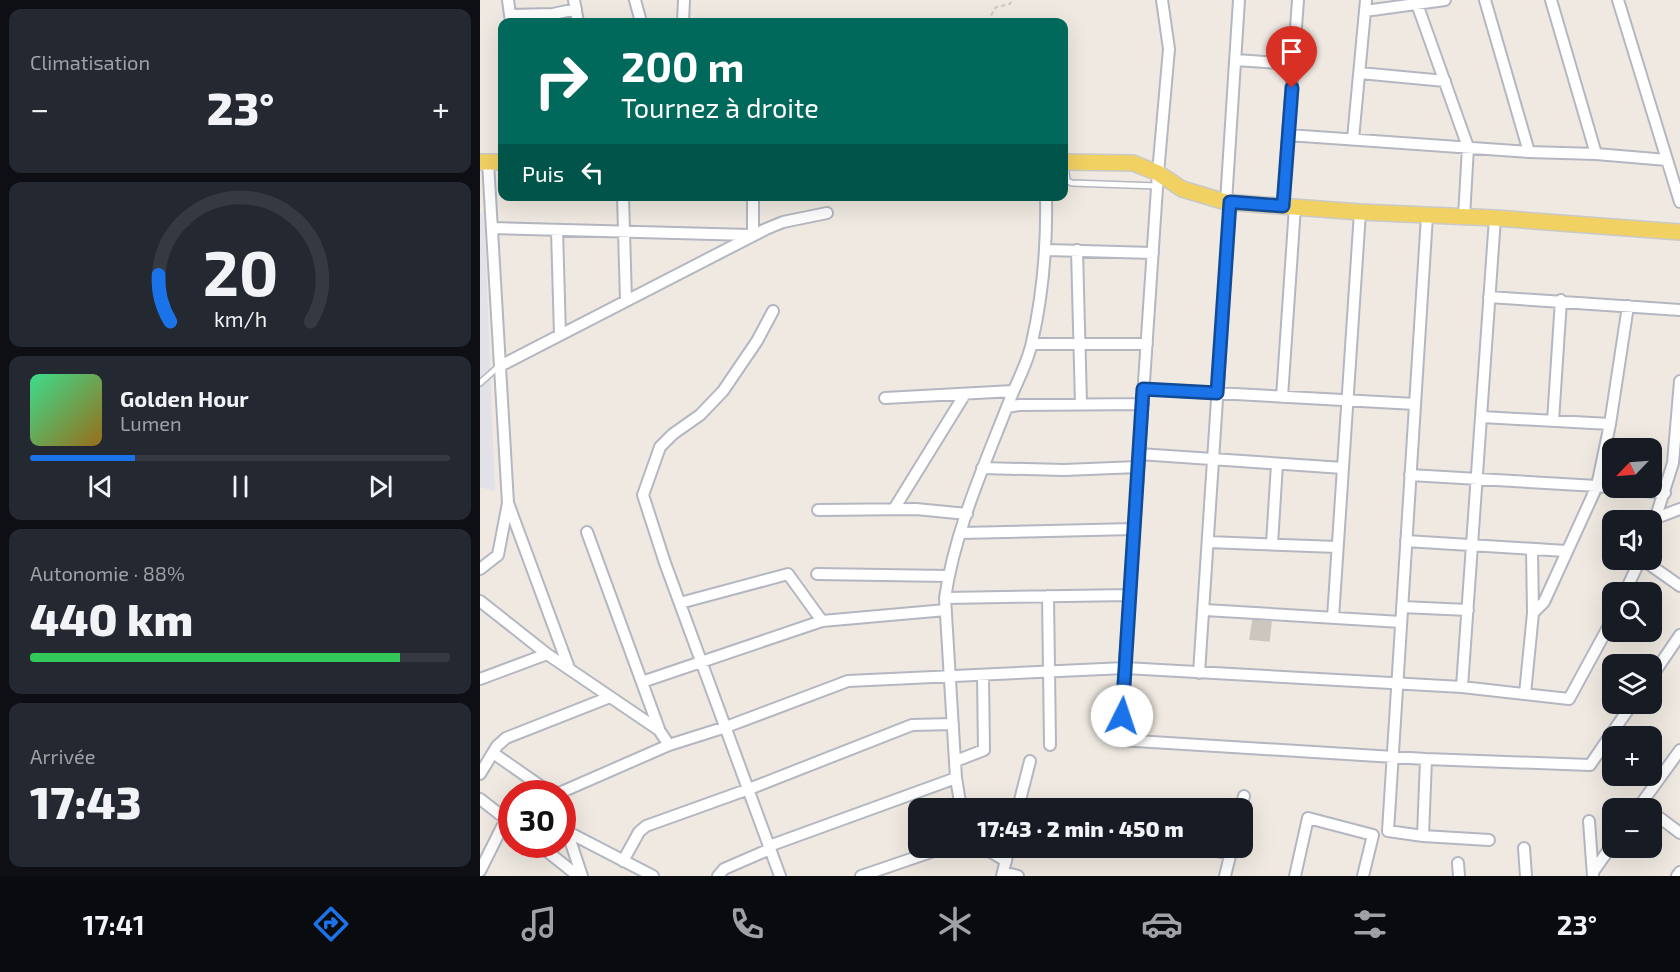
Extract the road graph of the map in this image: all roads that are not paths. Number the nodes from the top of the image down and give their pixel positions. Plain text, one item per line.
1 (508, 0) edge
2 (635, 0) edge
3 (684, 0) edge
4 (1162, 0) edge
5 (1239, 0) edge
6 (1298, 0) edge
7 (1445, 0) edge
8 (1485, 0) edge
9 (1551, 0) edge
10 (1618, 0) edge
11 (575, 4) edge
12 (1418, 4) junction
13 (1366, 5) edge
14 (511, 18) edge
15 (519, 18) edge
16 (640, 18) edge
17 (683, 18) edge
18 (1236, 60) junction
19 (1293, 64) junction
20 (1360, 73) junction
21 (1445, 81) junction
22 (1288, 135) junction
23 (1353, 139) junction
24 (1468, 147) junction
25 (1529, 152) junction
26 (1596, 154) junction
27 (1667, 160) junction
28 (490, 162) edge
29 (1068, 162) edge
30 (1157, 180) junction
31 (1068, 181) edge
32 (623, 201) edge
33 (753, 201) edge
34 (1046, 201) edge
35 (1228, 202) junction
36 (1680, 202) edge
37 (1289, 207) junction
38 (1360, 212) junction
39 (827, 213) dead end
40 (1427, 216) junction
41 (1464, 217) junction
42 (1495, 218) junction
43 (492, 228) junction
44 (557, 230) junction
45 (624, 232) junction
46 (1680, 232) edge
47 (753, 236) junction
48 (1047, 250) junction
49 (1077, 250) junction
50 (1153, 253) junction
51 (1489, 297) junction
52 (1561, 300) junction
53 (626, 301) junction
54 (1628, 306) junction
55 (1680, 310) edge
56 (773, 311) dead end
57 (560, 335) junction
58 (1032, 344) junction
59 (1080, 344) junction
60 (1147, 344) junction
61 (500, 366) junction
62 (1680, 381) edge
63 (480, 383) edge
64 (1143, 389) junction
65 (1013, 391) junction
66 (1217, 393) junction
67 (965, 394) junction
68 (1282, 397) junction
69 (885, 398) dead end
70 (1347, 400) junction
71 (1081, 404) junction
72 (1143, 404) junction
73 (1415, 404) junction
74 (1007, 407) junction
75 (1482, 417) junction
76 (1553, 421) junction
77 (1610, 424) junction
78 (1678, 437) edge
79 (1139, 454) junction
80 (1213, 459) junction
81 (1277, 464) junction
82 (1138, 467) junction
83 (982, 468) junction
84 (1343, 468) junction
85 (1410, 475) junction
86 (1476, 479) junction
87 (1598, 486) junction
88 (1665, 494) junction
89 (508, 503) junction
90 (1680, 508) edge
91 (894, 509) junction
92 (818, 510) dead end
93 (1659, 510) edge
94 (967, 514) junction
95 (1662, 518) edge
96 (1134, 529) junction
97 (587, 532) dead end
98 (960, 533) junction
99 (1406, 541) junction
100 (1208, 542) junction
101 (1272, 544) junction
102 (1472, 545) junction
103 (1337, 547) junction
104 (1532, 549) junction
105 (1566, 551) junction
106 (480, 569) edge
107 (1657, 570) edge
108 (817, 574) dead end
109 (948, 576) junction
110 (1678, 583) edge
111 (1130, 595) junction
112 (1048, 596) junction
113 (945, 598) junction
114 (480, 601) edge
115 (680, 603) junction
116 (1402, 607) junction
117 (946, 610) junction
118 (1205, 610) junction
119 (1468, 610) junction
120 (1533, 613) junction
121 (1333, 618) junction
122 (822, 621) junction
123 (1401, 622) junction
124 (1680, 634) edge
125 (1602, 638) edge
126 (547, 654) junction
127 (1662, 661) edge
128 (702, 662) junction
129 (1125, 668) junction
130 (569, 669) junction
131 (1047, 671) junction
132 (1200, 674) junction
133 (950, 676) junction
134 (983, 676) junction
135 (480, 680) edge
136 (642, 682) junction
137 (1397, 683) junction
138 (1462, 687) junction
139 (1525, 694) junction
140 (610, 697) junction
141 (1625, 714) edge
142 (953, 724) junction
143 (726, 727) junction
144 (659, 730) junction
145 (669, 745) junction
146 (1050, 745) dead end
147 (1680, 750) edge
148 (493, 753) junction
149 (1392, 757) junction
150 (1426, 759) junction
151 (956, 760) junction
152 (1030, 761) dead end
153 (480, 774) edge
154 (956, 777) junction
155 (532, 780) edge
156 (576, 786) edge
157 (748, 789) junction
158 (959, 798) edge
159 (1021, 798) edge
160 (1648, 798) edge
161 (480, 799) edge
162 (498, 813) edge
163 (1662, 820) edge
164 (1590, 821) dead end
165 (1680, 833) edge
166 (576, 836) edge
167 (1423, 836) junction
168 (498, 840) edge
169 (1489, 840) dead end
170 (770, 847) junction
171 (1524, 848) dead end
172 (556, 858) edge
173 (574, 858) edge
174 (914, 858) edge
175 (1001, 858) edge
176 (1007, 858) edge
177 (1229, 858) edge
178 (1603, 858) edge
179 (623, 861) junction
180 (1006, 861) junction
181 (1458, 863) dead end
182 (480, 871) edge
183 (1680, 872) edge
184 (1002, 874) edge
185 (1593, 874) edge
186 (646, 875) edge
187 (580, 876) edge
188 (718, 876) edge
189 (780, 876) edge
190 (861, 876) edge
191 (1018, 876) edge
192 (1225, 876) edge
193 (1295, 876) edge
194 (1363, 876) edge
195 (1459, 876) edge
196 (1526, 876) edge
197 (1677, 876) edge

1 - 14 street
2 - 16 street
3 - 17 street
4 - 30 street
5 - 18 street
6 - 19 street
7 - 12 street
8 - 25 street
9 - 26 street
10 - 27 street
11 - 15 street
12 - 13 street
12 - 21 street
13 - 20 street
18 - 19 street
18 - 35 street
19 - 22 street
20 - 21 street
20 - 23 street
21 - 24 street
22 - 23 street
22 - 37 street
23 - 24 street
24 - 25 street
24 - 41 street
25 - 26 street
26 - 27 street
27 - 36 street
28 - 43 street
29 - 30 main road
30 - 31 lane
30 - 35 main road
30 - 50 street
32 - 45 street
33 - 47 street
34 - 48 street
35 - 37 main road
35 - 66 street
37 - 38 main road
37 - 68 street
38 - 40 main road
38 - 70 street
39 - 47 street
40 - 41 main road
40 - 73 street
41 - 42 main road
42 - 46 main road
42 - 51 street
43 - 44 street
43 - 61 street
44 - 45 street
44 - 57 street
45 - 47 street
45 - 53 street
47 - 53 street
48 - 49 street
48 - 58 street
49 - 50 street
49 - 59 street
50 - 60 street
51 - 52 street
51 - 75 street
52 - 54 street
52 - 76 street
53 - 57 street
54 - 55 street
54 - 77 street
56 - 115 street
57 - 61 street
58 - 59 street
58 - 65 street
59 - 60 street
59 - 71 street
60 - 64 street
61 - 63 lane
61 - 89 street
62 - 78 street
64 - 66 street
64 - 72 street
65 - 67 street
65 - 74 street
66 - 68 street
66 - 80 street
67 - 69 street
67 - 91 street
68 - 70 street
70 - 73 street
70 - 84 street
71 - 72 street
71 - 74 street
72 - 79 street
73 - 85 street
74 - 83 street
75 - 76 street
75 - 86 street
76 - 77 street
77 - 87 street
78 - 88 street
79 - 80 street
79 - 82 street
80 - 81 street
80 - 100 street
81 - 84 street
81 - 101 street
82 - 83 street
82 - 96 street
83 - 94 street
84 - 103 street
85 - 86 street
85 - 99 street
86 - 87 street
86 - 102 street
87 - 88 street
87 - 105 street
88 - 93 street
89 - 106 street
89 - 130 street
90 - 95 street
91 - 92 street
91 - 94 street
94 - 98 street
96 - 98 street
96 - 111 street
97 - 136 street
98 - 109 street
99 - 102 street
99 - 116 street
100 - 101 street
100 - 118 street
101 - 103 street
102 - 104 street
102 - 119 street
103 - 121 street
104 - 105 street
104 - 120 street
105 - 120 street
107 - 110 street
108 - 109 street
109 - 113 street
111 - 112 street
111 - 129 street
112 - 113 street
112 - 131 street
113 - 117 street
114 - 126 street
115 - 122 street
115 - 128 street
116 - 119 street
116 - 123 street
117 - 122 street
117 - 133 street
118 - 121 street
118 - 132 street
119 - 138 street
120 - 139 street
121 - 123 street
122 - 128 street
123 - 137 street
124 - 127 street
125 - 139 street
126 - 130 street
126 - 135 street
128 - 136 street
128 - 143 street
129 - 131 street
129 - 132 street
129 - 149 street
130 - 140 street
131 - 134 street
131 - 146 street
132 - 137 street
133 - 134 street
133 - 142 street
133 - 143 street
134 - 151 street
136 - 144 street
137 - 138 street
137 - 149 street
138 - 139 street
140 - 144 street
140 - 148 street
141 - 150 street
142 - 151 street
142 - 157 street
143 - 145 street
143 - 157 street
144 - 145 street
145 - 156 street
147 - 160 street
148 - 153 street
148 - 155 street
149 - 150 street
149 - 167 street
150 - 167 street
151 - 154 street
152 - 159 street
154 - 158 street
154 - 170 street
157 - 170 street
157 - 179 street
161 - 162 street
163 - 165 street
164 - 185 street
166 - 179 street
167 - 169 street
168 - 182 street
170 - 188 street
170 - 189 street
171 - 196 street
172 - 187 street
173 - 187 street
174 - 190 street
175 - 180 street
176 - 180 street
177 - 192 street
178 - 185 street
179 - 186 street
180 - 184 street
181 - 195 street
183 - 197 street
184 - 191 street
193 - 194 street

